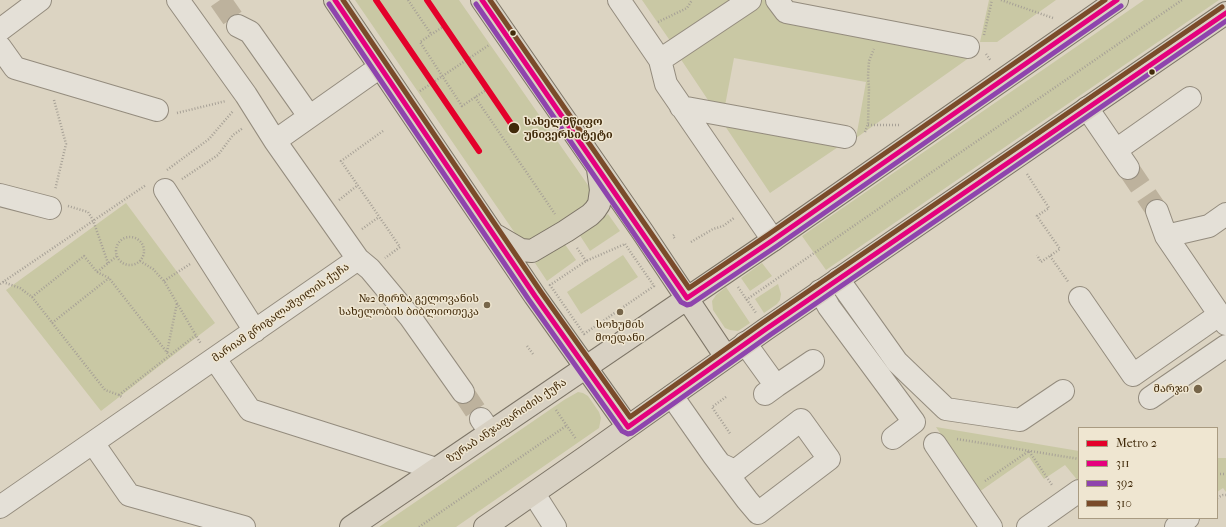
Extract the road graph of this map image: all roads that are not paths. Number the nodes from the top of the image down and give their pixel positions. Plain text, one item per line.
1 (40, 0) edge
2 (178, 0) edge
3 (335, 0) edge
4 (619, 0) edge
5 (750, 0) edge
6 (777, 0) edge
7 (1117, 0) edge
8 (488, 2) edge
9 (1226, 13) edge
10 (238, 26) tunnel mouth
11 (0, 30) edge
12 (975, 44) road end
13 (0, 47) edge
14 (660, 60) junction
15 (380, 67) junction
16 (1190, 98) dead end
17 (681, 107) junction
18 (1087, 108) junction
19 (157, 110) road end
20 (309, 116) junction
21 (854, 136) road end
22 (275, 141) junction
23 (1116, 150) junction
24 (598, 168) junction
25 (1128, 168) tunnel mouth
26 (160, 182) road end
27 (0, 195) edge
28 (51, 205) road end
29 (1157, 211) tunnel mouth
30 (1226, 214) edge
31 (494, 234) junction
32 (1166, 236) junction
33 (773, 240) junction
34 (364, 264) junction
35 (838, 279) junction
36 (1074, 291) road end
37 (820, 292) junction
38 (687, 298) junction
39 (1223, 320) edge
40 (255, 331) junction
41 (746, 343) junction
42 (1226, 346) edge
43 (726, 357) junction
44 (212, 361) junction
45 (813, 361) dead end
46 (585, 368) junction
47 (1063, 391) dead end
48 (463, 392) tunnel mouth
49 (672, 396) junction
50 (1150, 398) dead end
51 (628, 427) junction
52 (893, 438) dead end
53 (93, 443) junction
54 (935, 444) dead end
55 (720, 464) junction
56 (436, 469) junction
57 (534, 494) junction
58 (1072, 496) edge
59 (0, 507) edge
60 (1187, 519) edge
61 (244, 527) edge
62 (351, 527) edge
63 (485, 527) edge
64 (555, 527) edge
65 (991, 527) edge
66 (1028, 527) edge
67 (1176, 527) edge

1 - 11 street
2 - 22 street, მარიამ გრიგალაშვილის ქუჩა
3 - 15 main road
4 - 14 street
5 - 14 street
6 - 12 street
7 - 33 main road, ზურაბ ანჯაფარიძის ქუჩა
8 - 24 main road
9 - 18 main road
10 - 20 street
13 - 19 street
14 - 17 street
15 - 20 street
15 - 31 main road
16 - 23 street
17 - 21 street
17 - 33 street
18 - 23 street
18 - 35 main road
20 - 22 street
22 - 34 street, მარიამ გრიგალაშვილის ქუჩა
23 - 25 street
24 - 31 main road
24 - 38 main road
26 - 40 street
27 - 28 street
29 - 32 street
30 - 32 street
31 - 46 main road
32 - 39 street
33 - 38 main road, ზურაბ ანჯაფარიძის ქუჩა
34 - 40 street, მარიამ გრიგალაშვილის ქუჩა
34 - 48 street
35 - 37 main road
35 - 47 street
36 - 39 street
37 - 41 main road
37 - 52 street
38 - 43 main road
38 - 46 main road, ზურაბ ანჯაფარიძის ქუჩა
40 - 44 street, მარიამ გრიგალაშვილის ქუჩა
41 - 43 main road
41 - 45 street
42 - 50 street
43 - 49 main road
44 - 53 street, მარიამ გრიგალაშვილის ქუჩა
44 - 56 street
46 - 51 main road
46 - 56 main road, ზურაბ ანჯაფარიძის ქუჩა
49 - 51 main road
49 - 55 street
51 - 57 main road
53 - 59 street, მარიამ გრიგალაშვილის ქუჩა
53 - 61 street
54 - 65 street
55 - 55 street
56 - 62 main road, ზურაბ ანჯაფარიძის ქუჩა
57 - 63 main road
57 - 64 street
58 - 66 street
60 - 67 street

